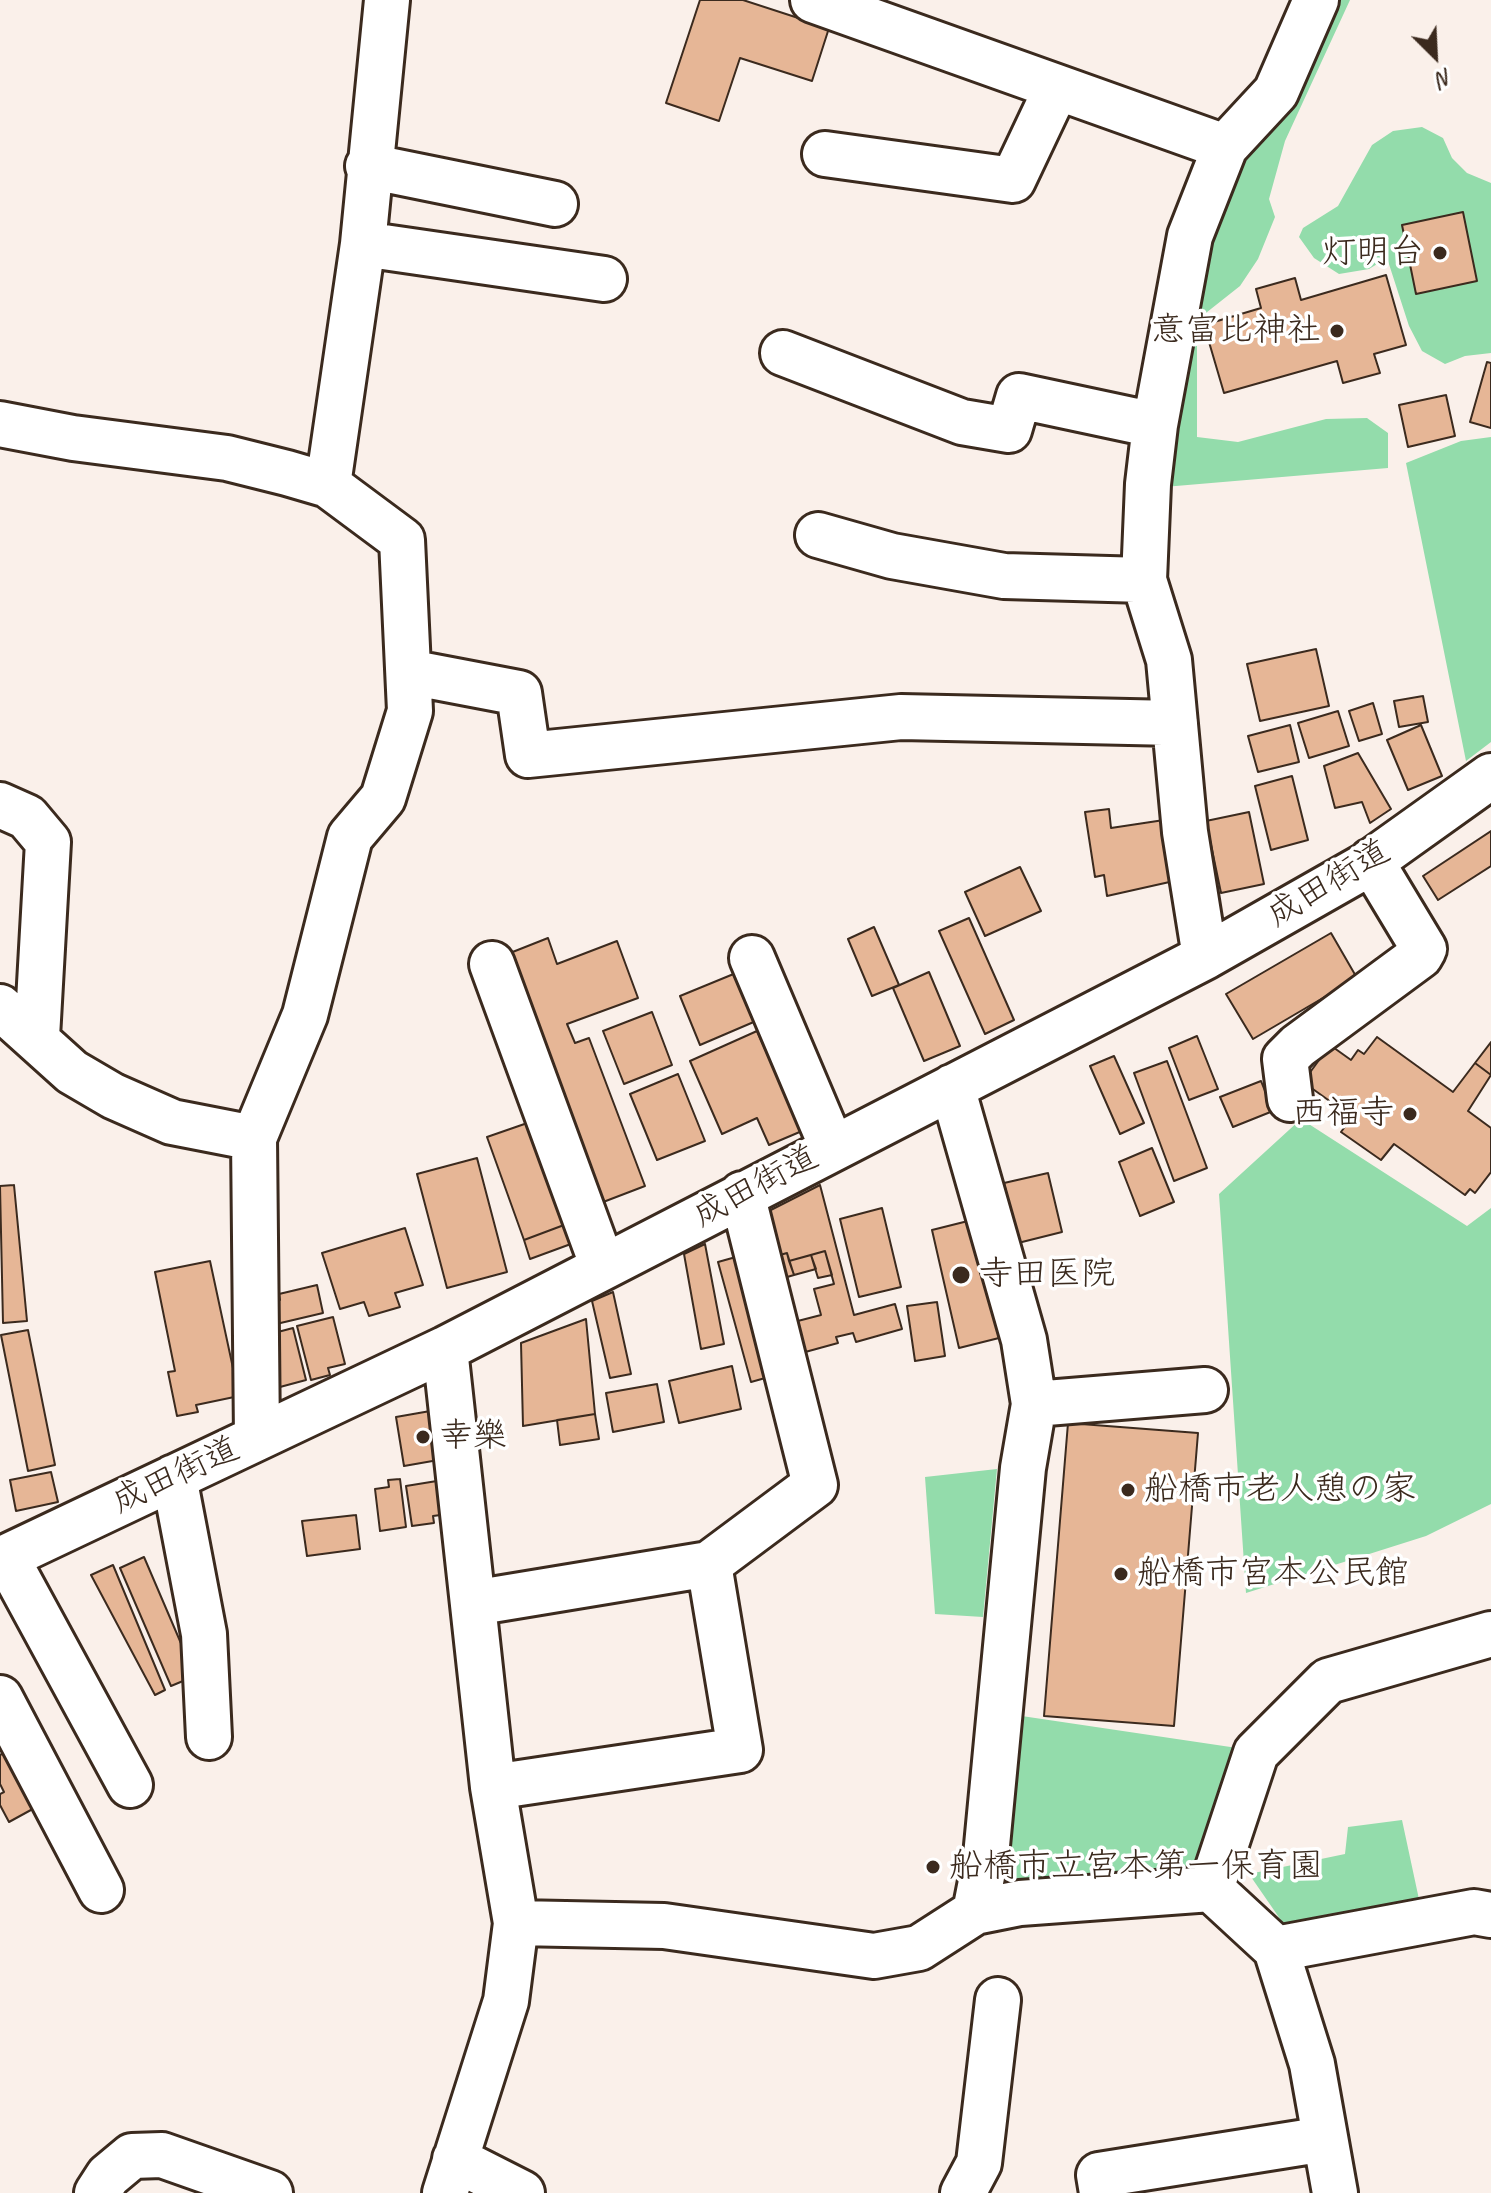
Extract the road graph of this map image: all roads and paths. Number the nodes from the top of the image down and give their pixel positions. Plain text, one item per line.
1 (387, 0) edge
2 (813, 0) edge
3 (1316, 0) edge
4 (1057, 87) junction
5 (1225, 147) junction
6 (825, 154) dead end
7 (368, 166) junction
8 (555, 204) dead end
9 (363, 244) junction
10 (604, 279) dead end
11 (783, 353) dead end
12 (0, 424) edge
13 (1155, 425) junction
14 (328, 485) junction
15 (818, 535) dead end
16 (1144, 580) junction
17 (409, 672) junction
18 (1175, 723) junction
19 (1491, 776) edge
20 (0, 805) edge
21 (1371, 861) junction
22 (1205, 957) junction
23 (752, 958) dead end
24 (492, 964) dead end
25 (0, 1007) edge
26 (37, 1037) junction
27 (952, 1087) junction
28 (1290, 1099) dead end
29 (254, 1138) junction
30 (832, 1147) junction
31 (742, 1194) junction
32 (603, 1267) junction
33 (445, 1349) junction
34 (1205, 1390) dead end
35 (1034, 1404) junction
36 (257, 1438) junction
37 (174, 1477) junction
38 (3, 1558) edge
39 (709, 1564) junction
40 (473, 1603) junction
41 (1491, 1634) edge
42 (0, 1698) edge
43 (209, 1737) dead end
44 (130, 1785) dead end
45 (493, 1787) junction
46 (1211, 1889) junction
47 (101, 1890) dead end
48 (975, 1912) junction
49 (1491, 1915) edge
50 (516, 1923) junction
51 (1276, 1949) junction
52 (998, 2000) dead end
53 (1325, 2139) junction
54 (450, 2176) edge
55 (97, 2193) edge
56 (270, 2193) edge
57 (522, 2193) edge
58 (963, 2193) edge
59 (1102, 2193) edge
60 (1335, 2193) edge

1 - 7 street
2 - 4 street
3 - 5 street
4 - 5 street
4 - 6 street
5 - 13 street
7 - 8 street
7 - 9 street
9 - 10 street
9 - 14 street
11 - 13 street
12 - 14 street
13 - 16 street
14 - 17 street
15 - 16 street
16 - 18 street
17 - 18 street
17 - 29 street
18 - 22 street
19 - 21 street, 成田街道
20 - 26 street
21 - 22 street, 成田街道
21 - 28 street
22 - 27 street, 成田街道
23 - 30 street
24 - 32 street
25 - 26 street
26 - 29 street
27 - 30 street, 成田街道
27 - 35 street
29 - 36 street
30 - 31 street, 成田街道
31 - 32 street, 成田街道
31 - 39 street
32 - 33 street, 成田街道
33 - 36 street, 成田街道
33 - 40 street
34 - 35 street
35 - 48 street
36 - 37 street, 成田街道
37 - 38 street, 成田街道
37 - 43 street
38 - 44 street
39 - 40 street
39 - 45 street
40 - 45 street
41 - 46 street
42 - 47 street
45 - 50 street
46 - 48 street
46 - 51 street
48 - 50 street
49 - 51 street
50 - 54 street
51 - 53 street
52 - 58 street
53 - 59 street
53 - 60 street
54 - 57 street
55 - 56 street

